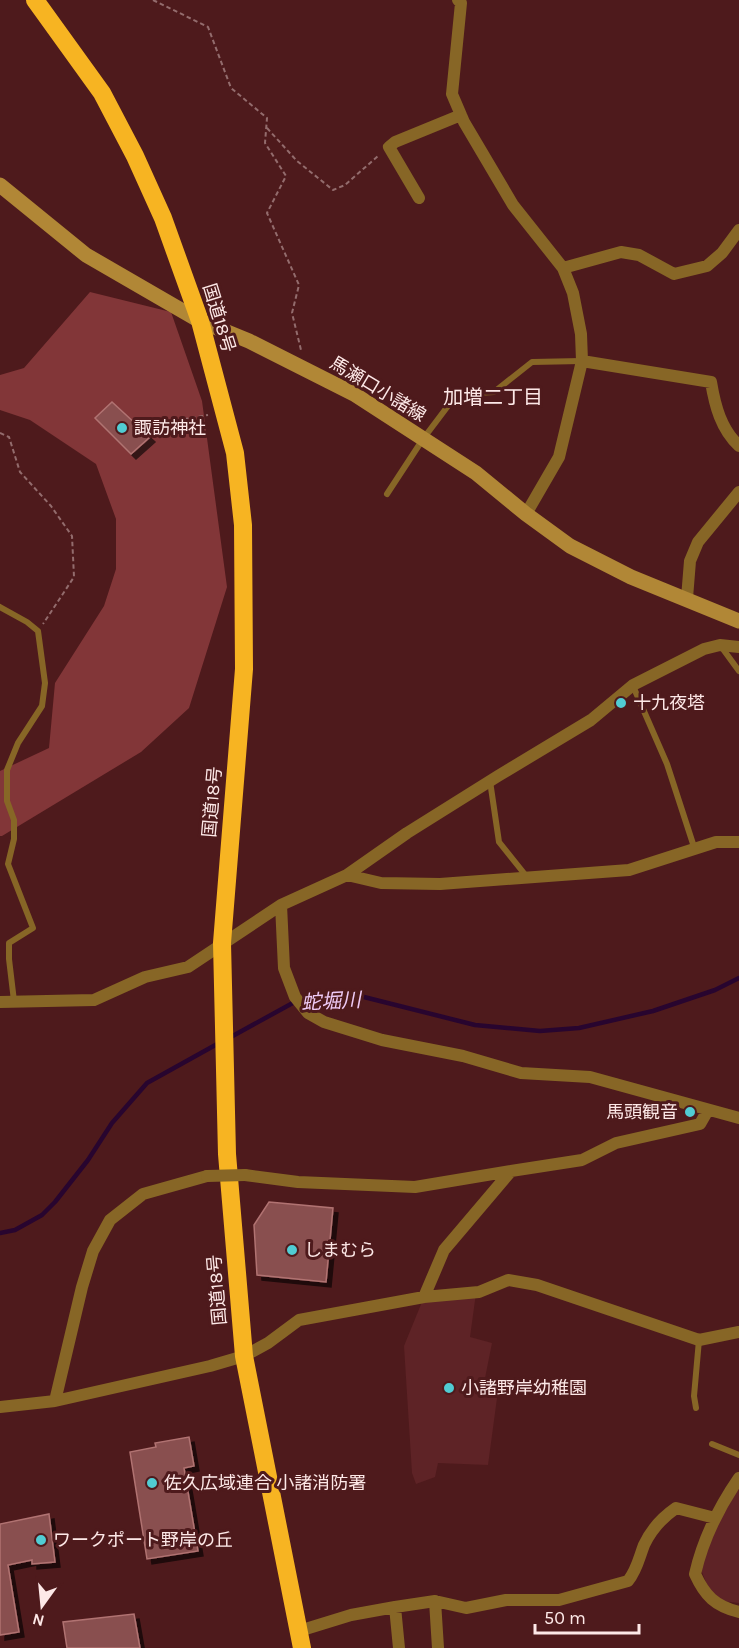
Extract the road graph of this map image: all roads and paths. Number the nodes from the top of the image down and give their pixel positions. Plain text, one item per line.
1 (35, 0) edge
2 (153, 0) edge
3 (458, 0) edge
4 (461, 116) junction
5 (266, 128) junction
6 (389, 147) junction
7 (0, 185) edge
8 (419, 198) dead end
9 (739, 230) edge
10 (563, 268) junction
11 (200, 321) junction
12 (582, 361) junction
13 (320, 377) junction
14 (223, 412) junction
15 (147, 426) dead end
16 (0, 433) edge
17 (423, 439) junction
18 (739, 446) edge
19 (739, 492) edge
20 (387, 494) dead end
21 (526, 514) junction
22 (687, 598) junction
23 (0, 607) edge
24 (739, 621) edge
25 (38, 631) junction
26 (720, 645) junction
27 (739, 647) edge
28 (739, 671) edge
29 (633, 685) junction
30 (490, 780) junction
31 (739, 842) edge
32 (695, 850) junction
33 (347, 875) junction
34 (528, 877) junction
35 (281, 905) junction
36 (222, 943) junction
37 (14, 1001) junction
38 (0, 1002) edge
39 (708, 1110) junction
40 (739, 1118) edge
41 (511, 1171) junction
42 (424, 1297) junction
43 (739, 1332) edge
44 (699, 1340) junction
45 (244, 1356) junction
46 (55, 1401) junction
47 (0, 1407) edge
48 (696, 1408) dead end
49 (712, 1443) dead end
50 (739, 1455) edge
51 (739, 1478) edge
52 (715, 1518) junction
53 (435, 1601) junction
54 (395, 1607) junction
55 (739, 1612) edge
56 (301, 1640) edge
57 (399, 1648) edge
58 (438, 1648) edge

1 - 11 highway, 国道18号
2 - 5 path
3 - 4 street
4 - 6 street
4 - 10 street
5 - 6 path
5 - 13 path
6 - 8 street
7 - 11 main road, 馬瀬口小諸線
9 - 10 street
10 - 12 street
11 - 13 main road, 馬瀬口小諸線
11 - 14 highway, 国道18号
12 - 17 lane
12 - 18 street
12 - 21 street
13 - 17 main road, 馬瀬口小諸線
14 - 15 path
14 - 36 highway, 国道18号
16 - 25 path
17 - 20 lane
17 - 21 main road, 馬瀬口小諸線
19 - 22 street
21 - 22 main road, 馬瀬口小諸線
22 - 24 main road, 馬瀬口小諸線
23 - 25 lane
25 - 37 lane
26 - 27 street
26 - 28 lane
26 - 29 street
29 - 30 street
29 - 32 lane
30 - 33 street
30 - 34 lane
31 - 32 street
32 - 34 street
33 - 34 street
33 - 35 street
35 - 36 street
35 - 39 street
36 - 37 street
36 - 45 highway, 国道18号
37 - 38 street
39 - 40 street
39 - 41 street
41 - 42 street
41 - 46 street, bridge
42 - 44 street
42 - 45 street
43 - 44 street
44 - 48 lane
45 - 46 street
45 - 56 highway, 国道18号
46 - 47 street
49 - 50 lane
51 - 52 street
52 - 53 street
52 - 55 street
53 - 54 street
53 - 58 street
54 - 56 street
54 - 57 street

